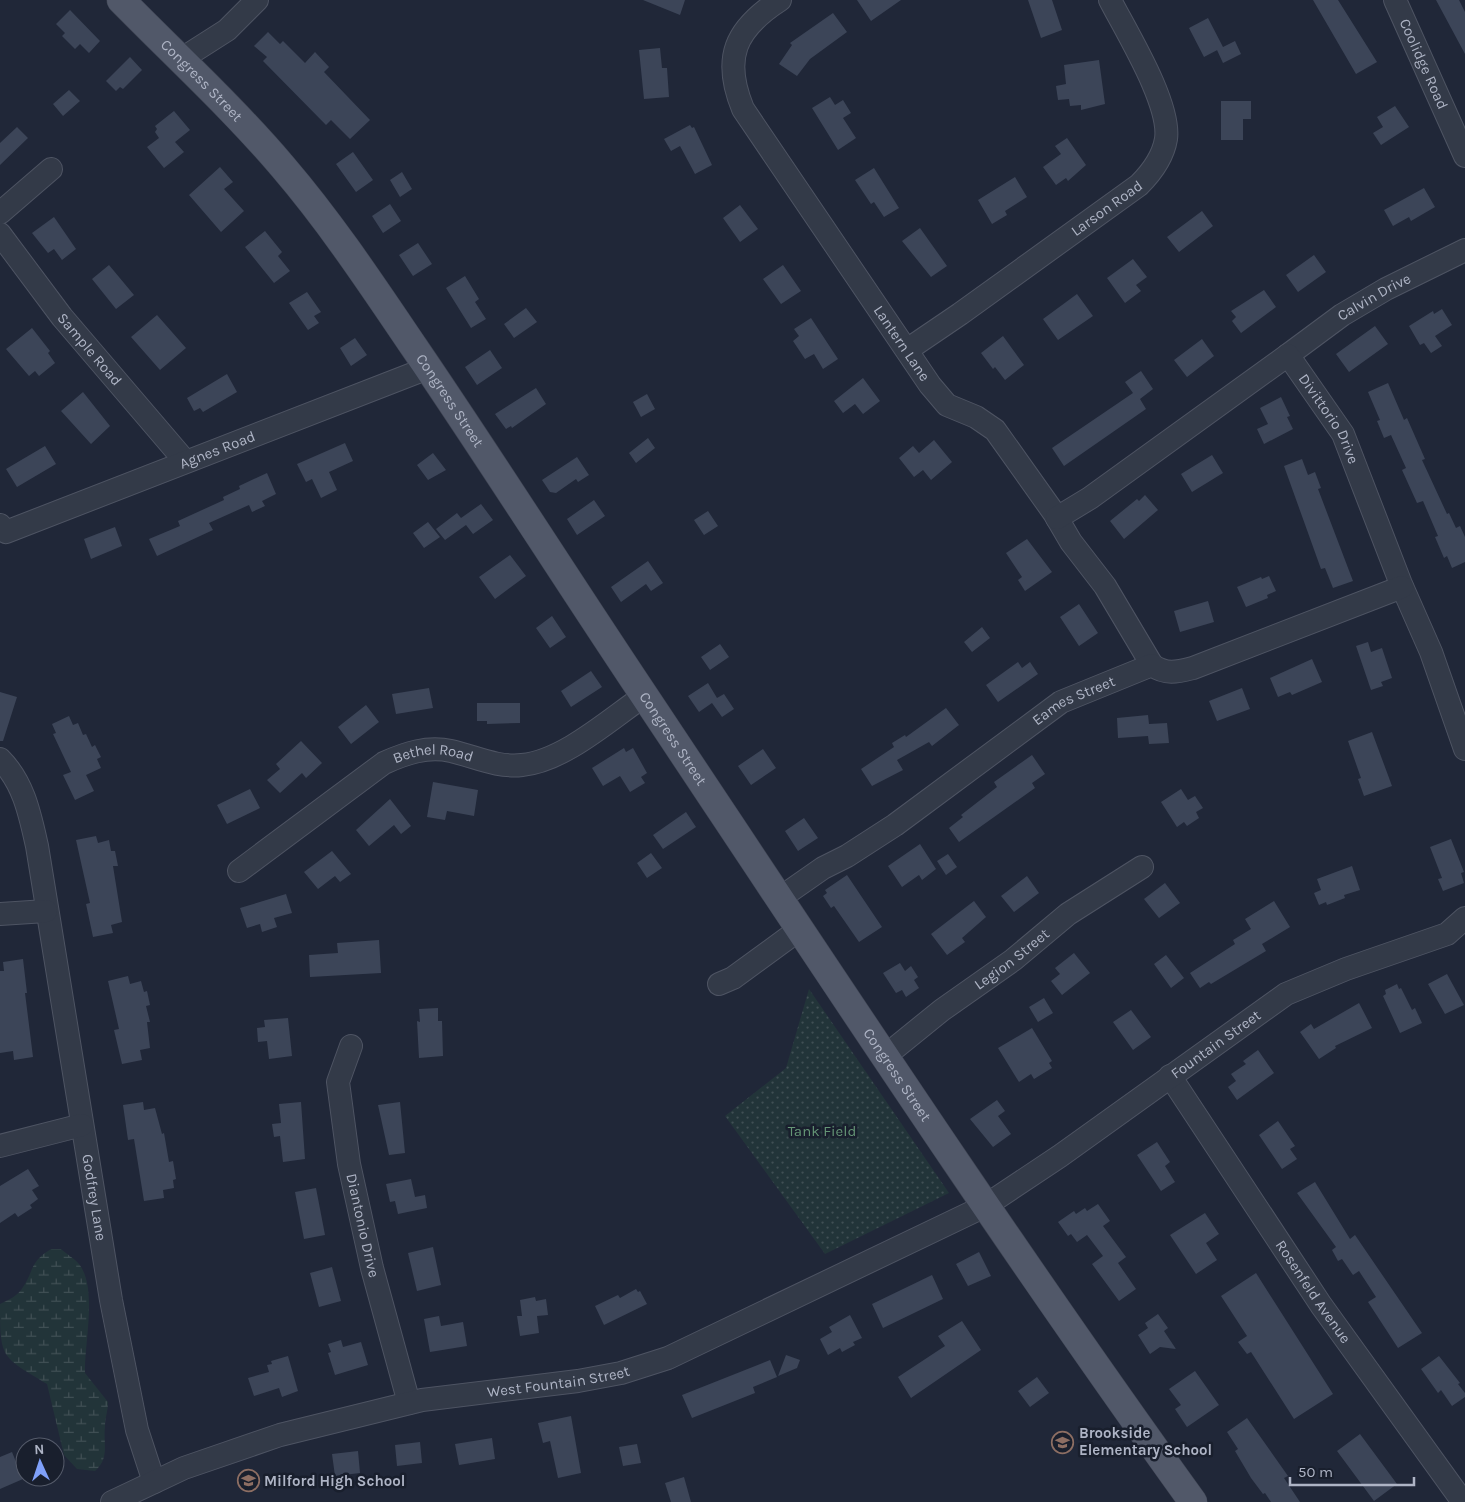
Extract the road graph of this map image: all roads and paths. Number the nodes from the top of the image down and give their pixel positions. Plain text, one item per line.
1 (121, 0) edge
2 (257, 0) edge
3 (780, 0) edge
4 (1110, 0) edge
5 (1395, 0) edge
6 (180, 60) junction
7 (1465, 156) edge
8 (51, 169) dead end
9 (0, 213) edge
10 (0, 234) edge
11 (1465, 250) edge
12 (907, 350) junction
13 (1288, 355) junction
14 (428, 368) junction
15 (185, 462) junction
16 (1057, 518) junction
17 (3, 529) edge
18 (1402, 587) junction
19 (1152, 665) junction
20 (644, 696) junction
21 (1465, 749) edge
22 (0, 759) edge
23 (1142, 867) dead end
24 (239, 871) dead end
25 (780, 898) junction
26 (46, 911) junction
27 (0, 914) edge
28 (1465, 918) edge
29 (800, 929) junction
30 (719, 984) dead end
31 (351, 1046) dead end
32 (884, 1057) junction
33 (1170, 1076) junction
34 (82, 1125) junction
35 (0, 1146) edge
36 (985, 1206) junction
37 (409, 1403) junction
38 (154, 1482) junction
39 (112, 1502) edge
40 (1192, 1502) edge
41 (1463, 1502) edge

1 - 6 main road, Congress Street
2 - 6 street
3 - 12 street, Lantern Lane
4 - 12 street, Larson Road
5 - 7 street, Coolidge Road
6 - 14 main road, Congress Street
8 - 9 street
10 - 15 street, Sample Road
11 - 13 street, Calvin Drive
12 - 16 street, Lantern Lane
13 - 16 street
13 - 18 street, Divittorio Drive
14 - 15 street, Agnes Road
14 - 20 main road, Congress Street
15 - 17 street, Agnes Road
16 - 19 street, Lantern Lane
18 - 19 street
18 - 21 street, Divittorio Drive
19 - 25 street, Eames Street
20 - 24 street, Bethel Road
20 - 25 main road, Congress Street
22 - 26 street, Godfrey Lane
23 - 32 street, Legion Street
25 - 29 main road, Congress Street
26 - 27 street
26 - 34 street, Godfrey Lane
28 - 33 street, Fountain Street
29 - 30 street
29 - 32 main road, Congress Street
31 - 37 street, Diantonio Drive
32 - 36 main road, Congress Street
33 - 36 street, Fountain Street
33 - 41 street, Rosenfeld Avenue
34 - 35 street
34 - 38 street, Godfrey Lane
36 - 37 street, West Fountain Street
36 - 40 main road, Congress Street
37 - 38 street, West Fountain Street
38 - 39 street, West Fountain Street

